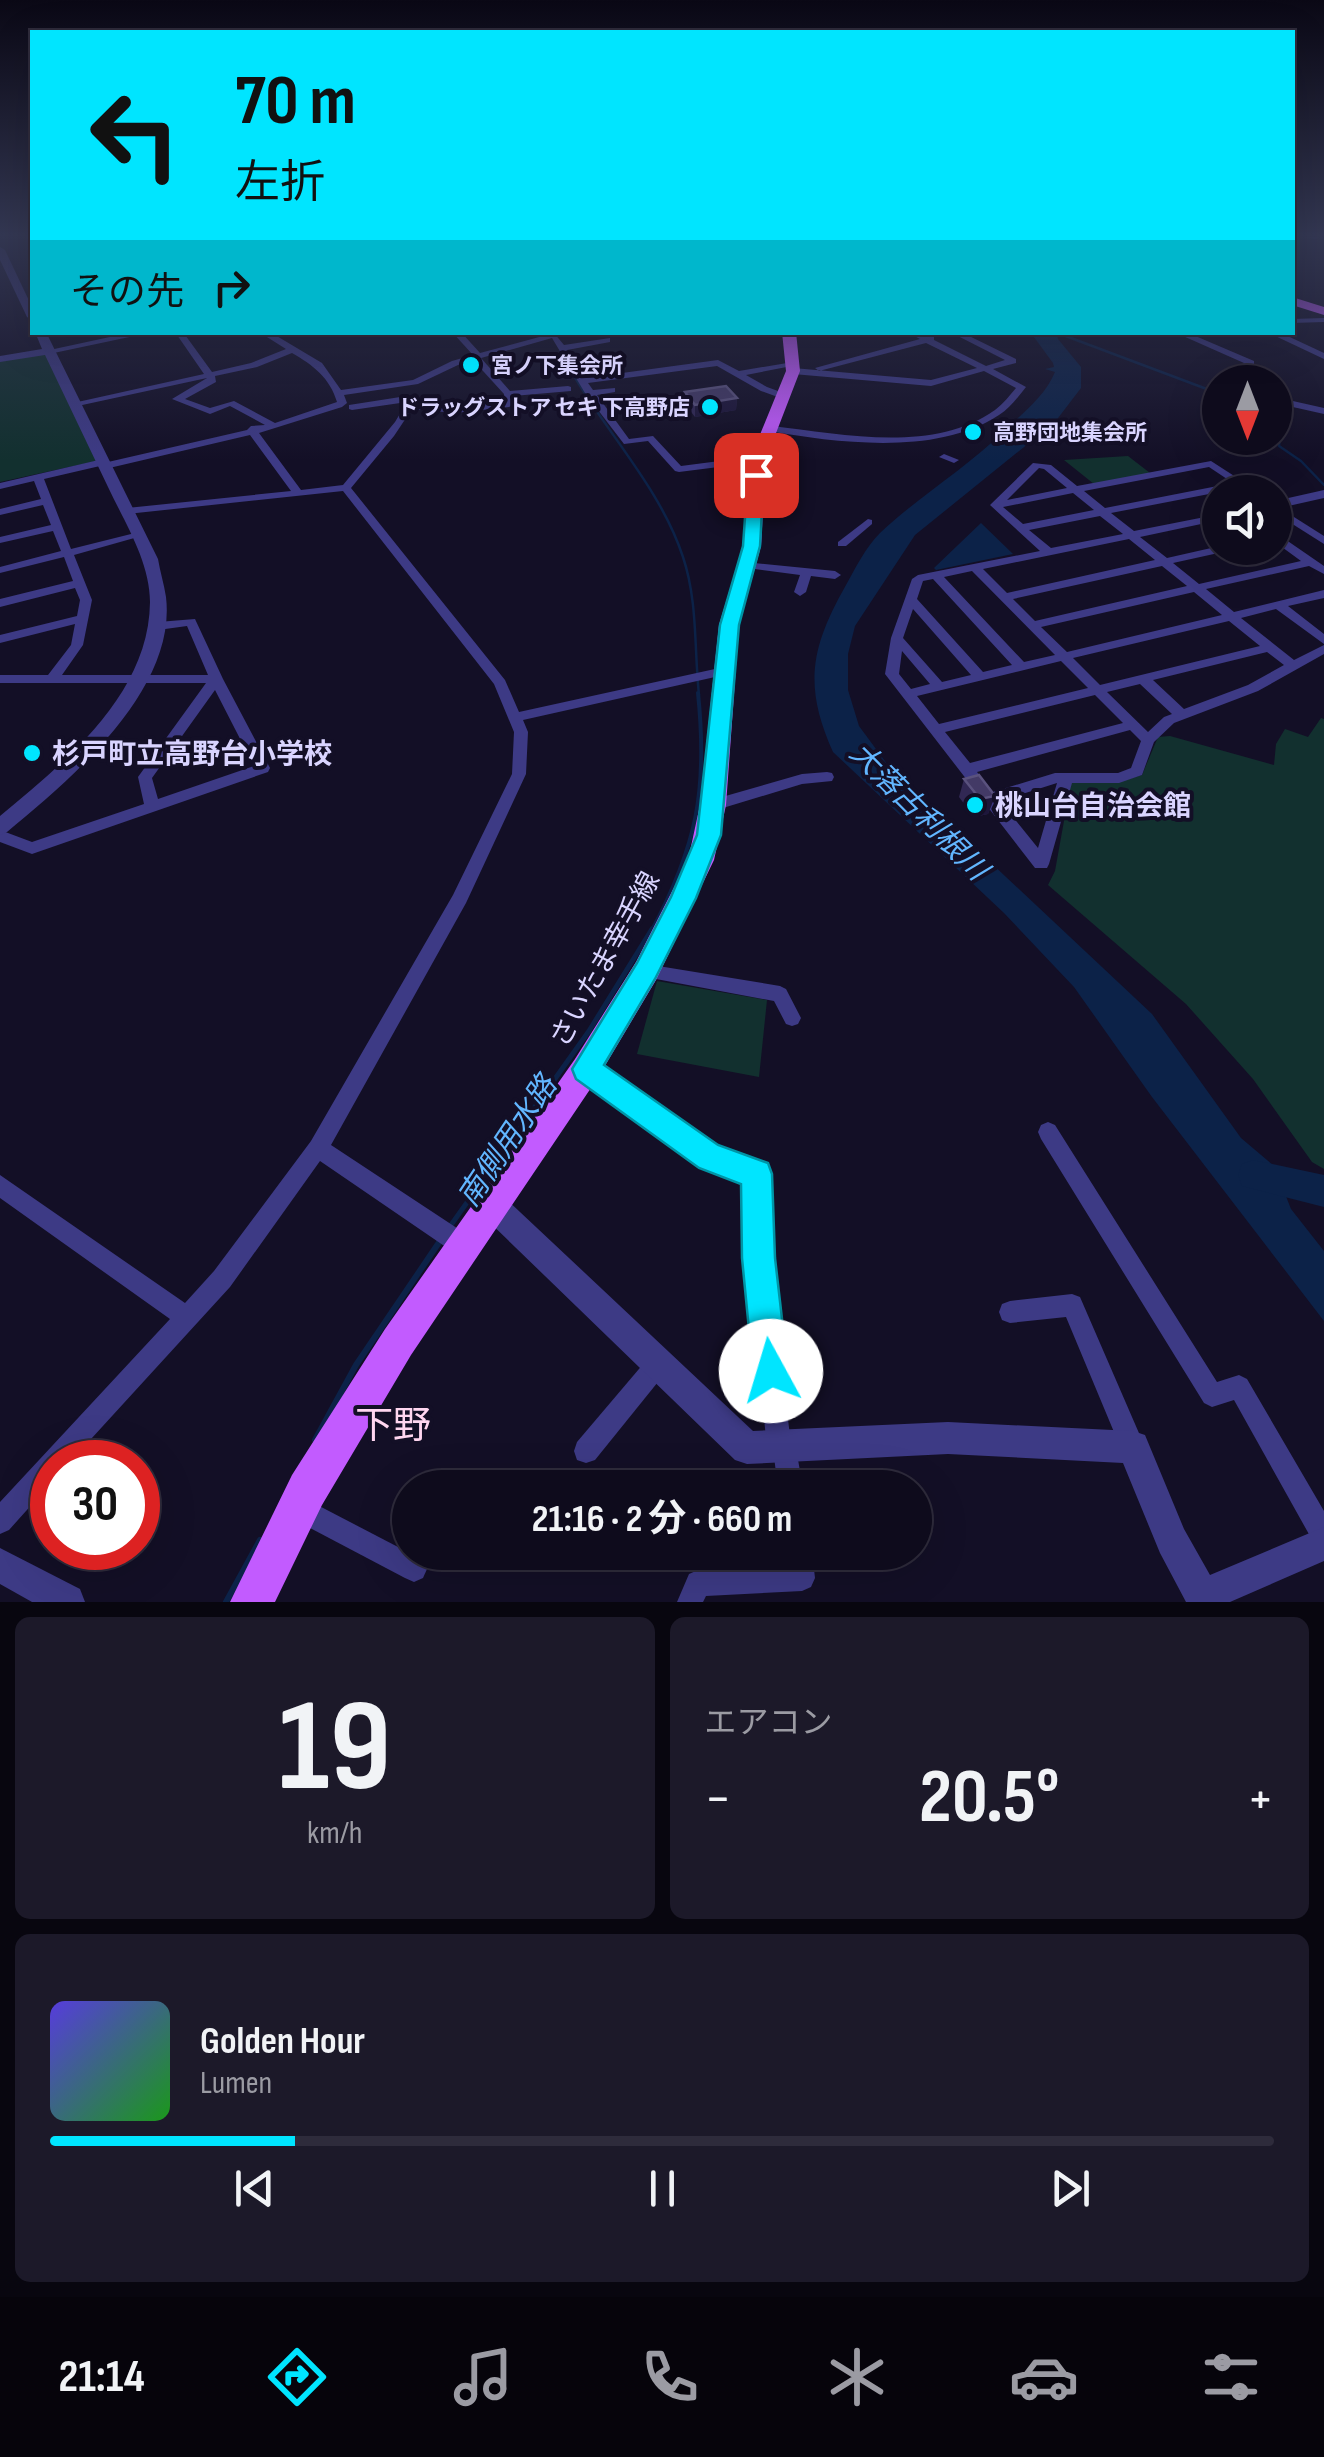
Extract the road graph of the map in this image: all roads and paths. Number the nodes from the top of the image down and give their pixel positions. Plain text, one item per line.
1 (1324, 320) edge
2 (1295, 322) edge
3 (41, 335) edge
4 (133, 335) edge
5 (180, 335) edge
6 (268, 335) edge
7 (459, 335) edge
8 (550, 335) edge
9 (554, 335) edge
10 (788, 335) edge
11 (917, 335) edge
12 (944, 335) edge
13 (960, 335) edge
14 (1185, 335) edge
15 (1278, 335) edge
16 (607, 340) dead end
17 (927, 340) junction
18 (562, 348) junction
19 (295, 350) junction
20 (49, 351) junction
21 (1324, 356) edge
22 (477, 357) junction
23 (0, 360) edge
24 (1247, 365) edge
25 (802, 368) junction
26 (984, 369) junction
27 (630, 374) junction
28 (737, 374) junction
29 (210, 375) junction
30 (582, 380) junction
31 (415, 382) junction
32 (641, 388) dead end
33 (568, 389) dead end
34 (612, 390) dead end
35 (339, 392) junction
36 (590, 393) junction
37 (508, 394) junction
38 (786, 397) junction
39 (411, 402) junction
40 (1292, 404) edge
41 (76, 406) junction
42 (352, 407) dead end
43 (1324, 412) edge
44 (274, 426) junction
45 (251, 429) junction
46 (772, 429) junction
47 (758, 459) junction
48 (104, 464) junction
49 (1229, 475) edge
50 (38, 478) junction
51 (0, 486) edge
52 (346, 488) junction
53 (1075, 490) junction
54 (1202, 492) edge
55 (298, 493) junction
56 (1324, 494) edge
57 (47, 502) junction
58 (1292, 502) edge
59 (995, 505) junction
60 (127, 511) junction
61 (0, 512) edge
62 (1103, 512) junction
63 (1292, 518) edge
64 (1202, 521) edge
65 (868, 522) dead end
66 (57, 527) junction
67 (1021, 528) junction
68 (139, 535) junction
69 (1132, 535) junction
70 (0, 540) edge
71 (1324, 540) edge
72 (842, 544) dead end
73 (1292, 549) edge
74 (1048, 552) junction
75 (1202, 553) edge
76 (68, 554) junction
77 (1165, 561) junction
78 (1310, 562) junction
79 (744, 564) junction
80 (974, 568) junction
81 (0, 570) edge
82 (807, 572) junction
83 (1324, 572) edge
84 (835, 576) dead end
85 (936, 576) junction
86 (79, 583) junction
87 (1198, 587) junction
88 (800, 592) dead end
89 (1003, 597) junction
90 (910, 598) junction
91 (1320, 598) edge
92 (0, 603) edge
93 (1278, 605) junction
94 (1233, 616) junction
95 (82, 618) junction
96 (1032, 625) junction
97 (158, 626) junction
98 (897, 638) junction
99 (0, 639) edge
100 (1324, 640) edge
101 (1270, 646) junction
102 (1324, 649) edge
103 (1063, 657) junction
104 (1294, 666) junction
105 (1022, 667) junction
106 (724, 672) junction
107 (980, 677) junction
108 (216, 678) junction
109 (1143, 678) junction
110 (0, 679) edge
111 (52, 679) junction
112 (137, 680) junction
113 (939, 687) junction
114 (1097, 690) junction
115 (908, 694) junction
116 (1182, 715) junction
117 (516, 717) junction
118 (1133, 725) junction
119 (936, 730) junction
120 (1148, 740) junction
121 (967, 769) junction
122 (828, 777) dead end
123 (1066, 778) junction
124 (990, 798) junction
125 (712, 805) junction
126 (152, 807) junction
127 (0, 827) edge
128 (0, 836) edge
129 (646, 971) junction
130 (792, 1018) dead end
131 (586, 1069) junction
132 (1048, 1132) dead end
133 (318, 1148) junction
134 (0, 1184) edge
135 (492, 1206) junction
136 (464, 1246) junction
137 (1010, 1312) dead end
138 (187, 1318) junction
139 (658, 1364) junction
140 (74, 1440) edge
141 (782, 1446) junction
142 (1134, 1448) junction
143 (586, 1451) dead end
144 (787, 1470) edge
145 (30, 1488) edge
146 (298, 1508) junction
147 (0, 1521) edge
148 (1324, 1536) edge
149 (1324, 1544) edge
150 (392, 1557) edge
151 (0, 1565) edge
152 (801, 1570) edge
153 (67, 1602) edge
154 (252, 1602) edge
155 (690, 1602) edge

1 - 2 street
3 - 20 street
4 - 20 street
5 - 29 street
6 - 19 street
7 - 22 street
8 - 22 street
9 - 18 street
10 - 25 main road, さいたま幸手線
11 - 17 street
12 - 17 street
13 - 26 street
14 - 24 street
15 - 21 street
16 - 18 street
17 - 25 street
17 - 26 street
18 - 30 street
19 - 29 street
19 - 35 street
20 - 23 street
20 - 41 street
22 - 31 street
22 - 37 street
25 - 26 street
25 - 28 street
25 - 38 main road, さいたま幸手線
26 - 46 street
27 - 28 street
27 - 30 street
27 - 32 street
28 - 38 street
29 - 41 street
29 - 44 street
30 - 36 street
31 - 35 street
31 - 39 street
33 - 37 street
34 - 36 street
35 - 44 street
36 - 47 street
37 - 39 street
38 - 46 main road, さいたま幸手線
39 - 42 street
39 - 52 street
40 - 43 street
41 - 48 street
44 - 45 street
45 - 48 street
45 - 55 street
46 - 47 main road, さいたま幸手線
47 - 79 main road, さいたま幸手線
48 - 50 street
48 - 60 street
49 - 53 street
50 - 51 street
50 - 57 street
52 - 55 street
52 - 117 street
53 - 59 street
53 - 59 street
53 - 62 street
54 - 62 street
55 - 60 street
56 - 58 street
57 - 61 street
57 - 66 street
59 - 67 street
60 - 68 street
62 - 67 street
62 - 69 street
63 - 71 street
64 - 69 street
65 - 72 street
66 - 70 street
66 - 76 street
67 - 74 street
68 - 76 street
68 - 97 street
69 - 74 street
69 - 77 street
73 - 78 street
74 - 80 street
75 - 77 street
76 - 81 street
76 - 86 street
77 - 87 street
77 - 89 street
78 - 83 street
78 - 87 street
79 - 82 street
79 - 106 main road, さいたま幸手線
80 - 85 street
80 - 89 street
82 - 84 street
82 - 88 street
85 - 90 street
85 - 105 street
86 - 92 street
86 - 95 street
87 - 94 street
87 - 96 street
89 - 96 street
90 - 98 street
90 - 107 street
91 - 93 street
93 - 94 street
93 - 100 street
94 - 101 street
94 - 103 street
95 - 99 street
95 - 111 street
96 - 103 street
97 - 108 street
97 - 112 street
98 - 113 street
98 - 115 street
101 - 104 street
101 - 109 street
102 - 104 street
103 - 105 street
103 - 114 street
104 - 116 street
105 - 107 street
106 - 117 street
106 - 125 main road, さいたま幸手線
107 - 113 street
108 - 112 street
108 - 126 street
108 - 126 street
109 - 114 street
109 - 116 street
110 - 111 street
111 - 112 street
112 - 127 street
113 - 115 street
114 - 118 street
114 - 119 street
115 - 119 street
116 - 120 street
117 - 133 street
118 - 120 street
118 - 121 street
119 - 121 street
120 - 123 street
121 - 124 street
122 - 125 street
123 - 124 street
123 - 124 street
125 - 129 main road, さいたま幸手線
126 - 128 street
129 - 130 street
129 - 131 main road, さいたま幸手線
131 - 135 main road, さいたま幸手線
131 - 141 street
132 - 148 street
133 - 136 street
133 - 138 street
134 - 138 street
135 - 136 main road, さいたま幸手線
135 - 139 street
136 - 146 main road, さいたま幸手線
137 - 142 street
138 - 140 street
139 - 141 street
139 - 143 street
141 - 142 street
141 - 144 street
142 - 149 street
145 - 147 street
146 - 150 street
146 - 154 main road, さいたま幸手線
151 - 153 street
152 - 155 street

